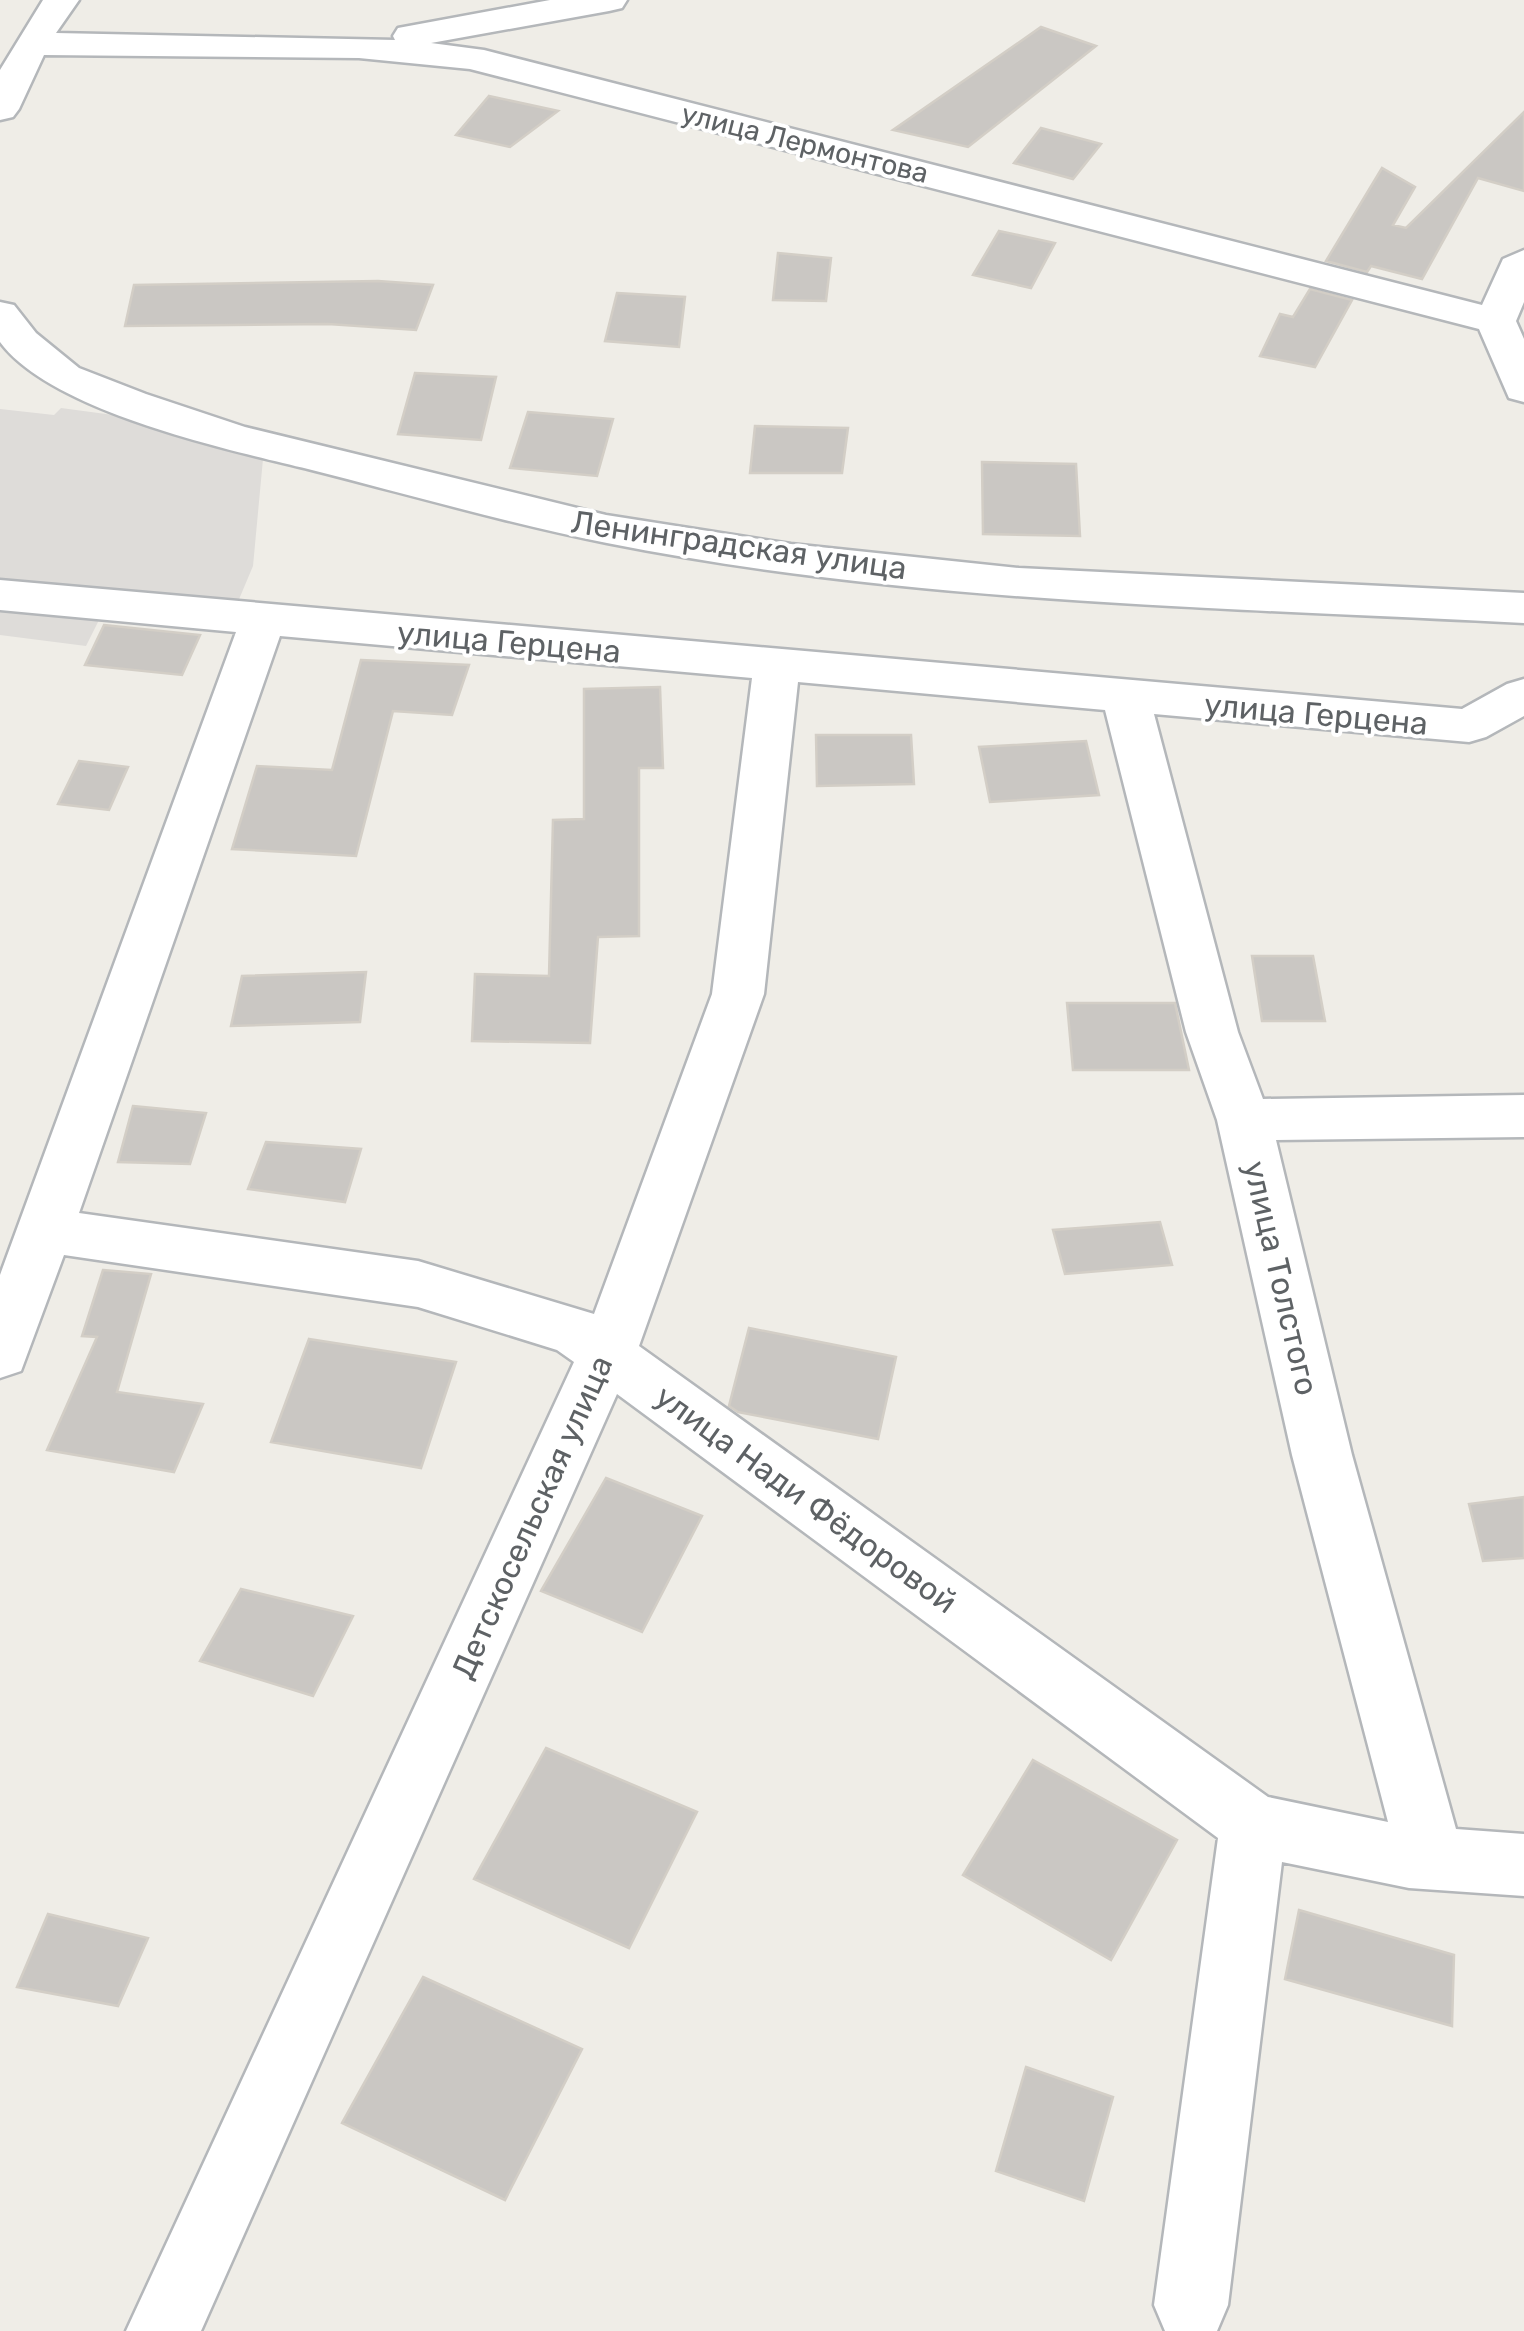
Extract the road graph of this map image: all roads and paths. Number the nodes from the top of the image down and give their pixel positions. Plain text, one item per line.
1 (61, 0) edge
2 (609, 0) edge
3 (30, 44) junction
4 (359, 47) junction
5 (0, 109) edge
6 (1524, 262) edge
7 (1496, 321) junction
8 (3, 323) edge
9 (1524, 388) edge
10 (0, 595) edge
11 (1524, 608) edge
12 (263, 620) junction
13 (777, 665) junction
14 (1524, 695) edge
15 (1126, 698) junction
16 (1524, 1116) edge
17 (1244, 1120) junction
18 (44, 1230) junction
19 (607, 1353) junction
20 (0, 1354) edge
21 (1252, 1826) junction
22 (1431, 1858) junction
23 (1524, 1866) edge
24 (1191, 2304) dead end
25 (162, 2331) edge

1 - 3 street
2 - 4 street
3 - 4 street, улица Лермонтова
3 - 5 street
4 - 7 street, улица Лермонтова
6 - 7 street
7 - 9 street
8 - 11 street, Ленинградская улица
10 - 12 street, улица Герцена
12 - 13 street, улица Герцена
12 - 18 street
13 - 15 street, улица Герцена
13 - 19 street, Детскосельская улица
14 - 15 street, улица Герцена
15 - 17 street, улица Толстого
16 - 17 street
17 - 22 street, улица Толстого
18 - 19 street, улица Нади Фёдоровой
18 - 20 street
19 - 21 street, улица Нади Фёдоровой
19 - 25 street, Детскосельская улица
21 - 22 street, улица Нади Фёдоровой
21 - 24 street
22 - 23 street, улица Нади Фёдоровой

